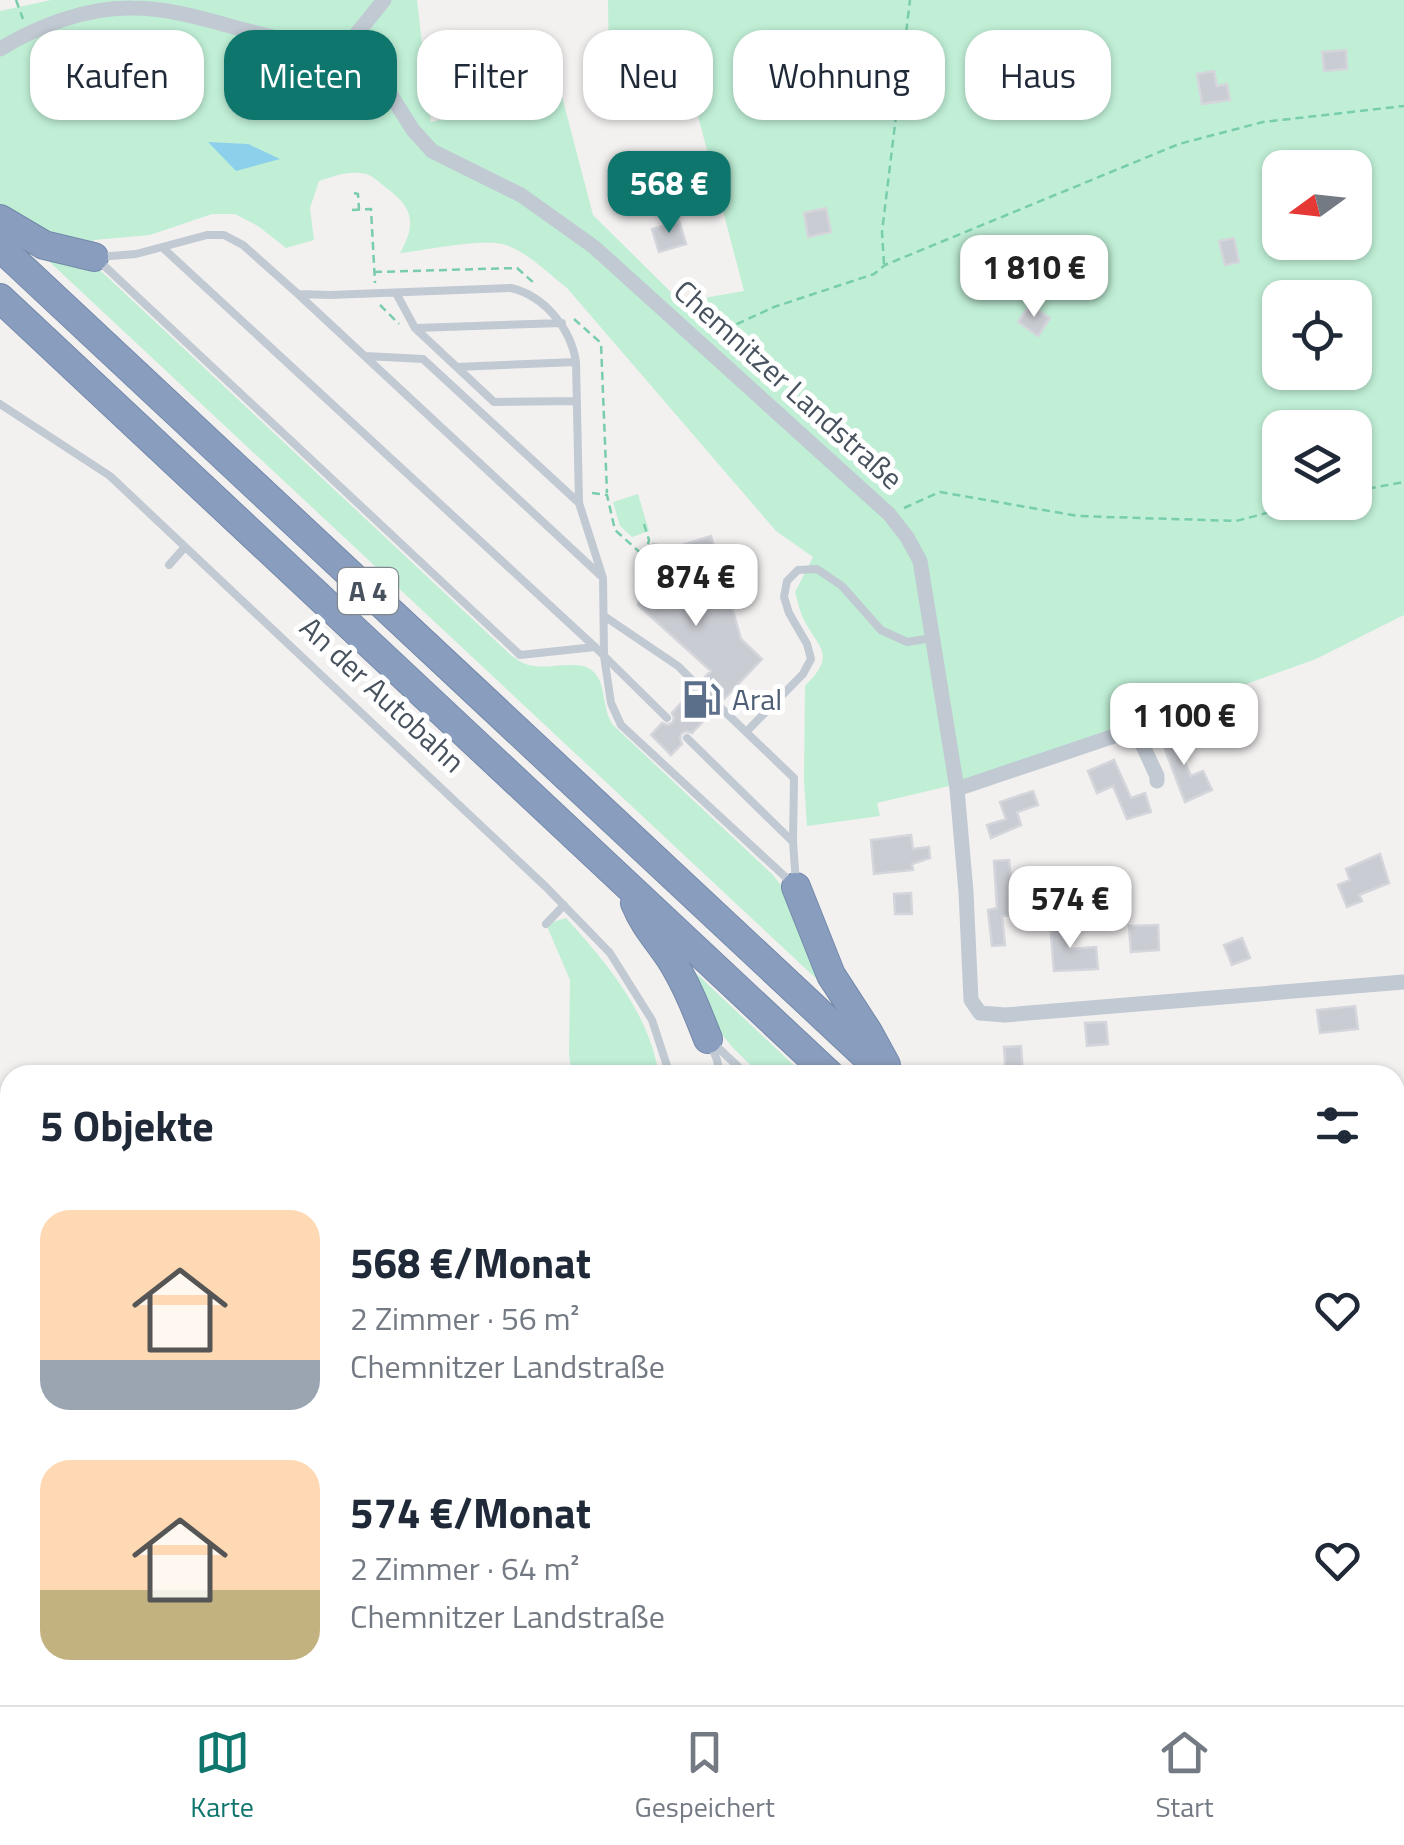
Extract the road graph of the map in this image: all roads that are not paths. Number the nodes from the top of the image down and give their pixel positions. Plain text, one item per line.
1 (384, 0) edge
2 (248, 30) edge
3 (360, 30) edge
4 (0, 49) edge
5 (397, 105) edge
6 (0, 220) edge
7 (0, 247) edge
8 (163, 248) junction
9 (94, 257) junction
10 (396, 293) junction
11 (298, 294) junction
12 (0, 298) edge
13 (562, 322) junction
14 (415, 328) junction
15 (365, 356) junction
16 (576, 362) junction
17 (457, 367) junction
18 (577, 401) junction
19 (0, 404) edge
20 (579, 502) junction
21 (185, 547) junction
22 (169, 565) dead end
23 (603, 578) junction
24 (604, 616) junction
25 (932, 638) junction
26 (595, 648) junction
27 (604, 656) junction
28 (698, 686) dead end
29 (718, 705) dead end
30 (667, 718) dead end
31 (746, 732) junction
32 (688, 738) dead end
33 (1157, 781) dead end
34 (957, 789) junction
35 (794, 842) junction
36 (626, 883) junction
37 (796, 888) junction
38 (564, 906) junction
39 (546, 924) dead end
40 (1404, 982) edge
41 (708, 1039) junction
42 (667, 1065) edge
43 (718, 1065) edge
44 (736, 1065) edge
45 (819, 1065) edge
46 (878, 1065) edge
47 (884, 1065) edge

1 - 3 street
2 - 4 street
5 - 25 street, Chemnitzer Landstraße
6 - 9 highway
7 - 46 highway, A 4
8 - 9 lane
8 - 11 lane
8 - 26 lane
9 - 26 lane
10 - 11 lane
10 - 13 lane
10 - 14 lane
11 - 15 lane
12 - 36 highway, A 4
13 - 14 lane
13 - 16 lane
14 - 17 lane
15 - 20 lane
15 - 23 lane
16 - 17 lane
16 - 18 lane
17 - 18 lane
18 - 20 lane
19 - 21 lane, An der Autobahn
20 - 23 lane
21 - 22 lane
21 - 38 lane, An der Autobahn
23 - 24 lane
24 - 27 lane
24 - 28 lane
25 - 31 lane
25 - 34 street, Chemnitzer Landstraße
26 - 27 lane
27 - 30 lane
27 - 37 lane
29 - 31 lane
31 - 35 lane
32 - 35 lane
33 - 34 street
34 - 40 street, Chemnitzer Landstraße
35 - 37 lane
36 - 41 highway
36 - 45 highway, A 4
37 - 47 highway
38 - 39 lane
38 - 42 lane, An der Autobahn
41 - 43 lane
41 - 44 lane

